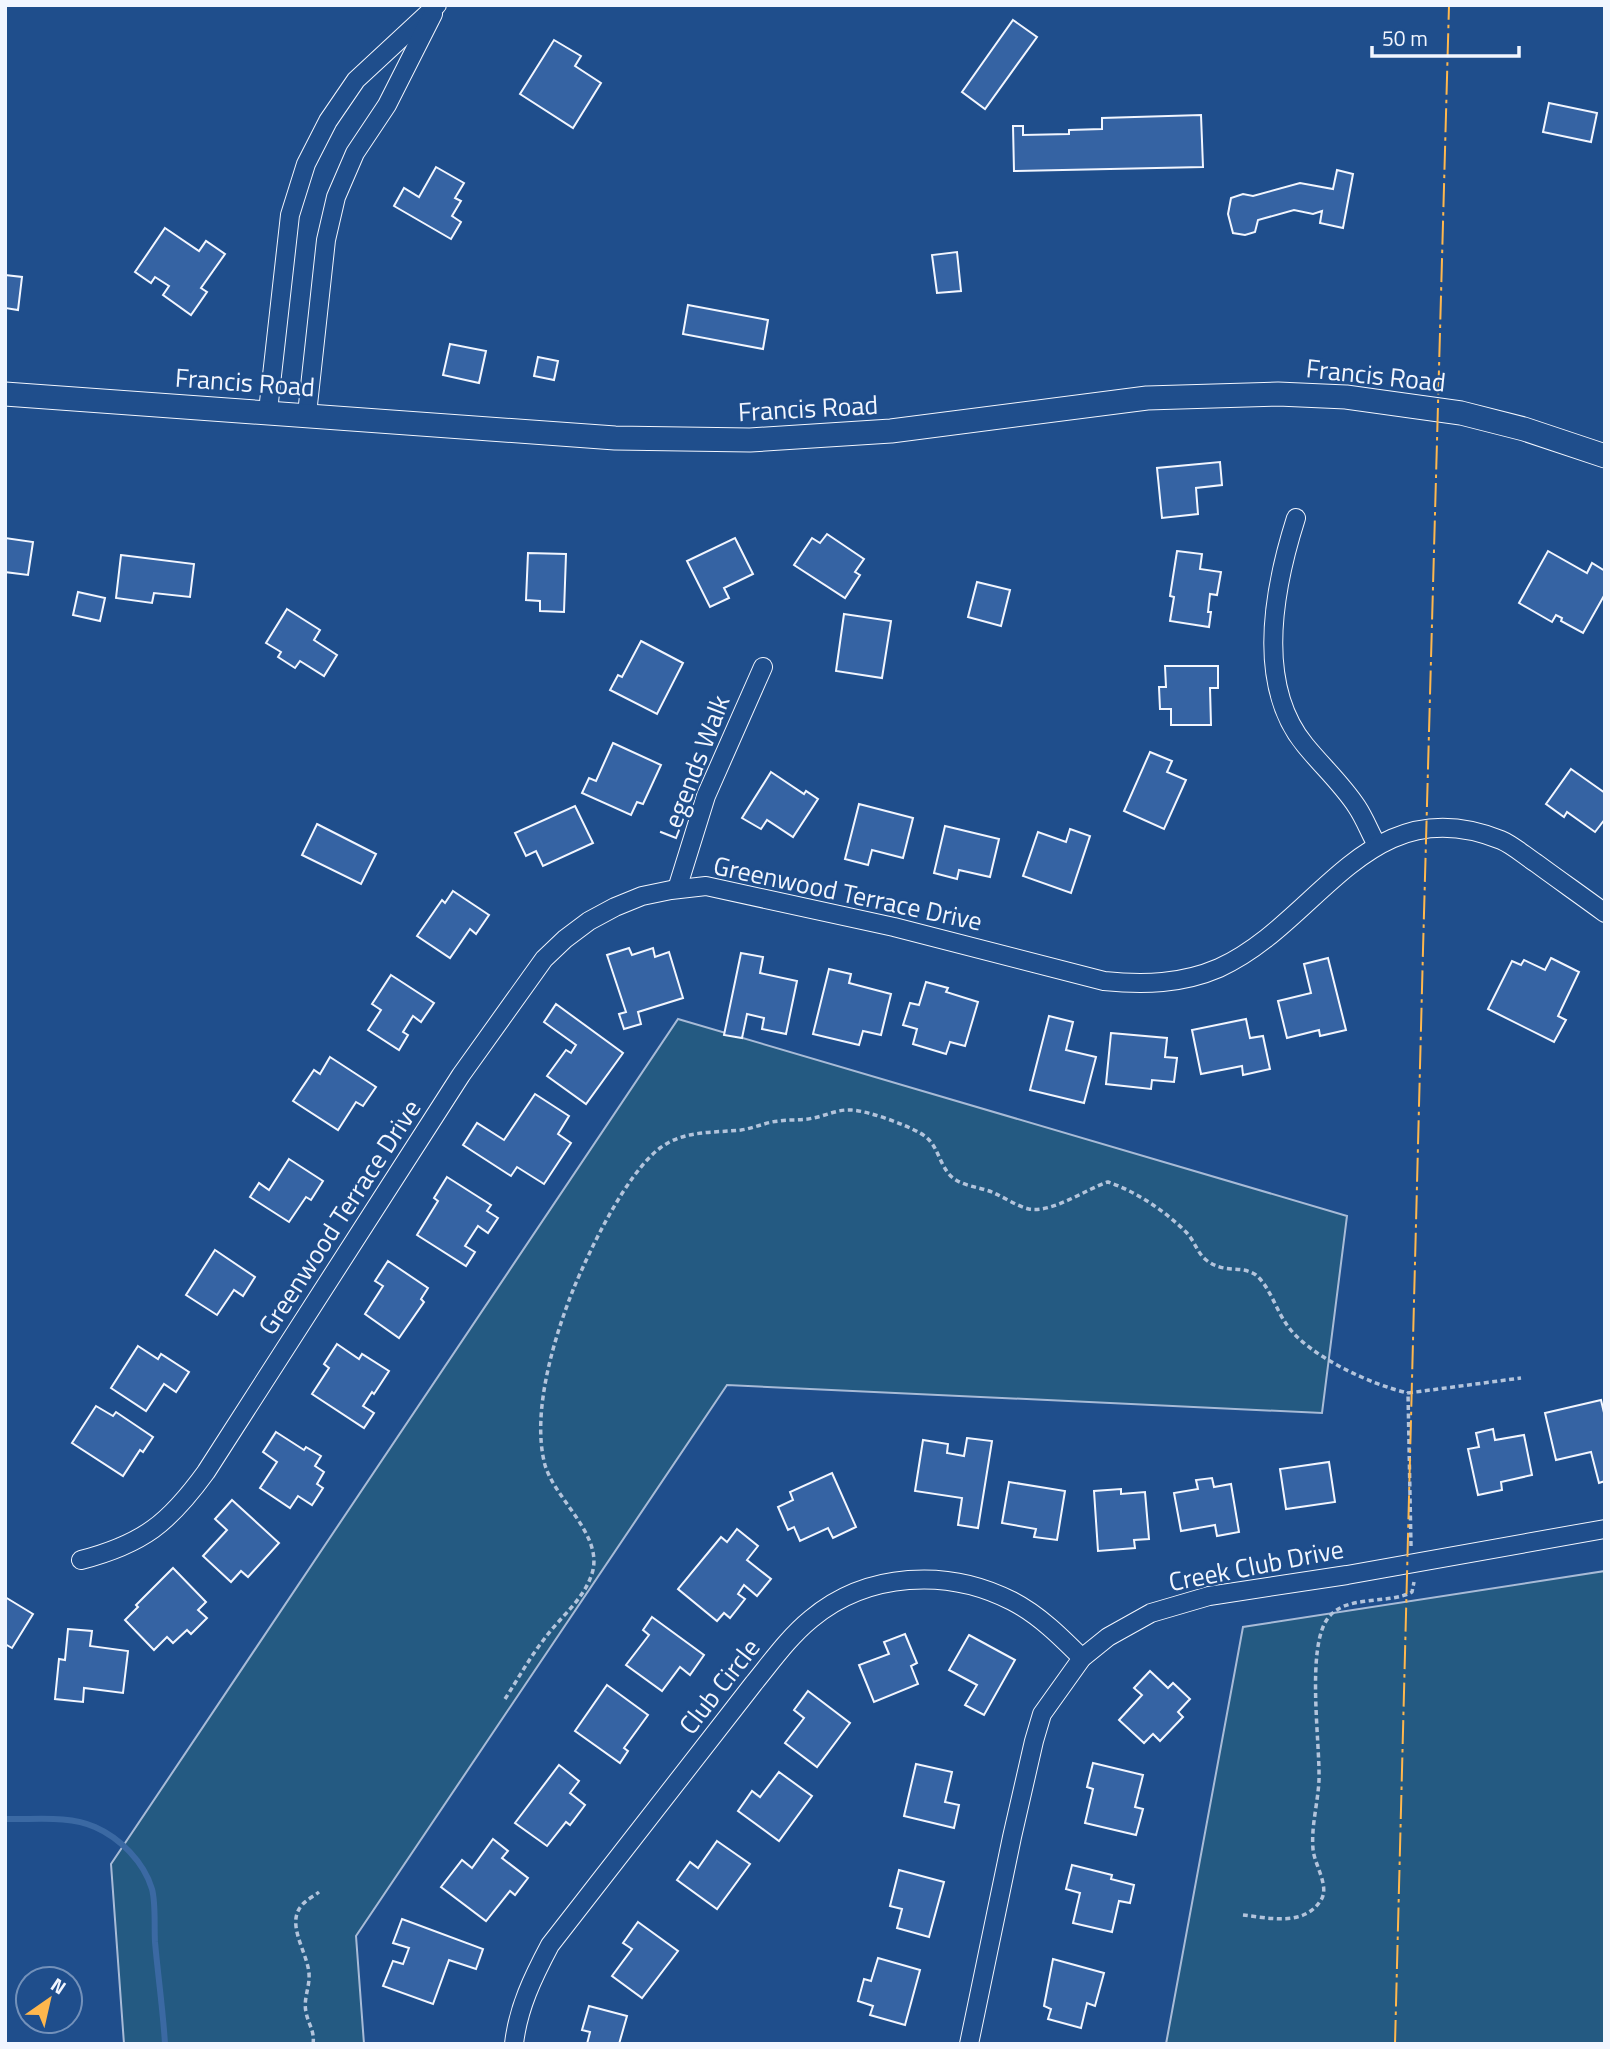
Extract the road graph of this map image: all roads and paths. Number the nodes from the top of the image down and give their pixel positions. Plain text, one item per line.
1 (437, 5) edge
2 (5, 394) edge
3 (268, 411) junction
4 (307, 414) junction
5 (1605, 456) edge
6 (1296, 518) dead end
7 (763, 667) dead end
8 (1377, 845) junction
9 (677, 889) junction
10 (1605, 913) edge
11 (1521, 1378) dead end
12 (1408, 1393) junction
13 (1605, 1529) edge
14 (1411, 1551) dead end
15 (81, 1560) dead end
16 (1413, 1576) dead end
17 (1082, 1658) junction
18 (505, 1699) dead end
19 (319, 1892) dead end
20 (1243, 1915) dead end
21 (313, 2044) edge
22 (514, 2044) edge
23 (969, 2044) edge

1 - 3 street
1 - 4 street
2 - 3 street, Francis Road
3 - 4 street, Francis Road
4 - 5 street, Francis Road
6 - 8 street
7 - 9 street, Legends Walk
8 - 9 street, Greenwood Terrace Drive
8 - 10 street, Greenwood Terrace Drive
9 - 15 street, Greenwood Terrace Drive
11 - 12 path
12 - 14 path
12 - 18 path
13 - 17 street, Creek Club Drive
16 - 20 path
17 - 22 street, Club Circle
17 - 23 street, Creek Club Drive
19 - 21 path

